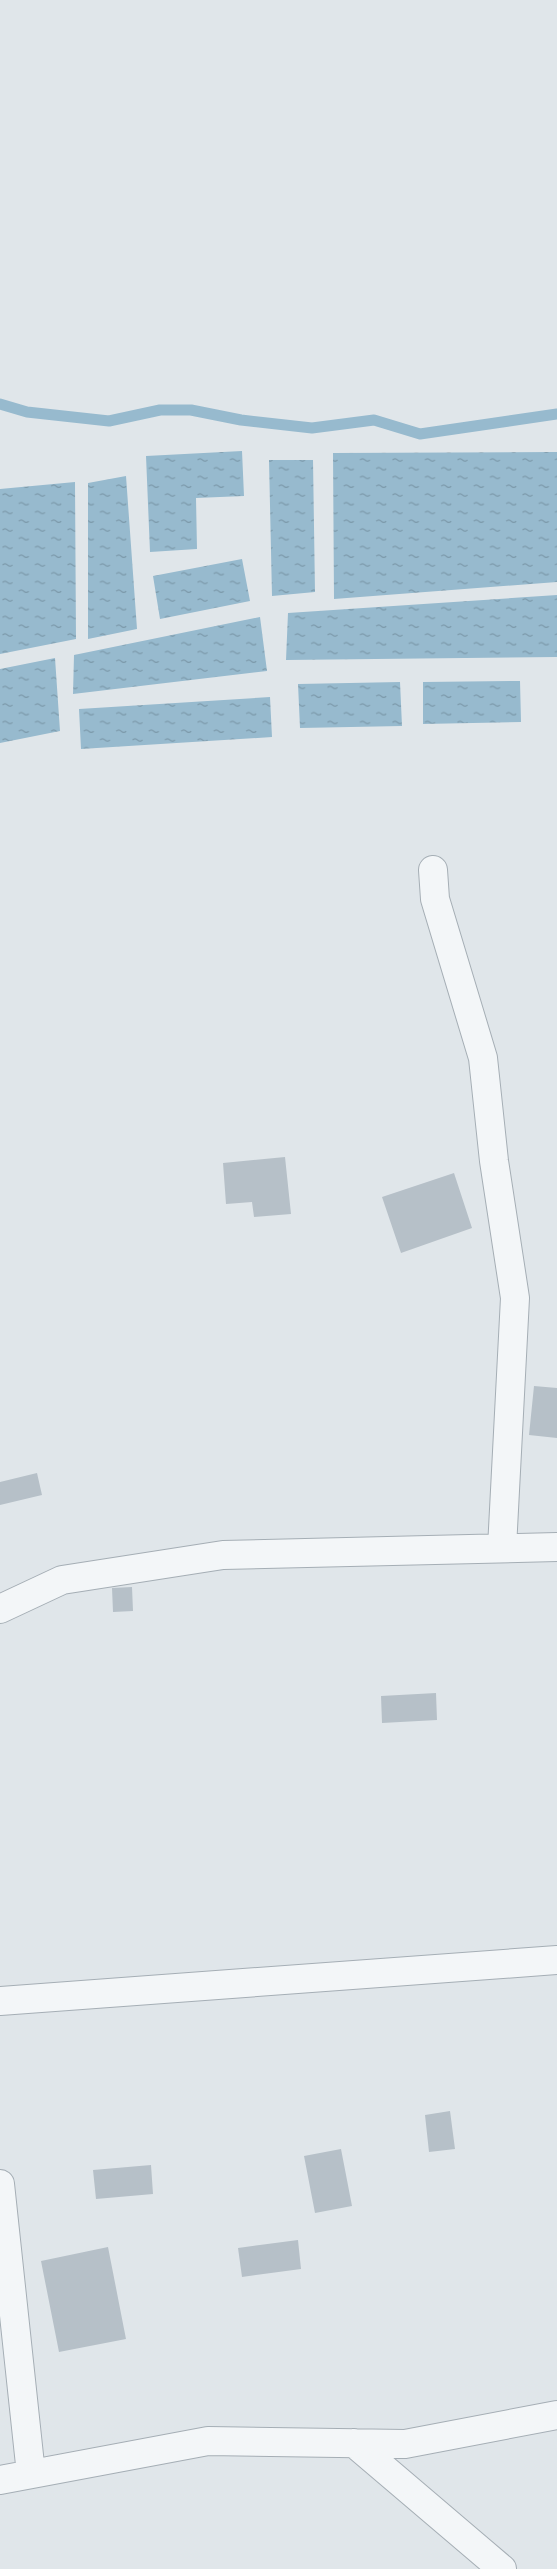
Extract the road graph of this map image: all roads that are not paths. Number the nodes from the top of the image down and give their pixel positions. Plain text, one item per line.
1 (433, 870) dead end
2 (557, 1547) edge
3 (502, 1548) junction
4 (0, 1609) edge
5 (557, 1960) edge
6 (0, 2001) edge
7 (0, 2184) edge
8 (557, 2415) edge
9 (354, 2443) junction
10 (30, 2474) junction
11 (0, 2480) edge
12 (502, 2569) edge

1 - 3 street
2 - 3 street
3 - 4 street
5 - 6 street
7 - 10 street
8 - 9 street
9 - 10 street
9 - 12 street
10 - 11 street

